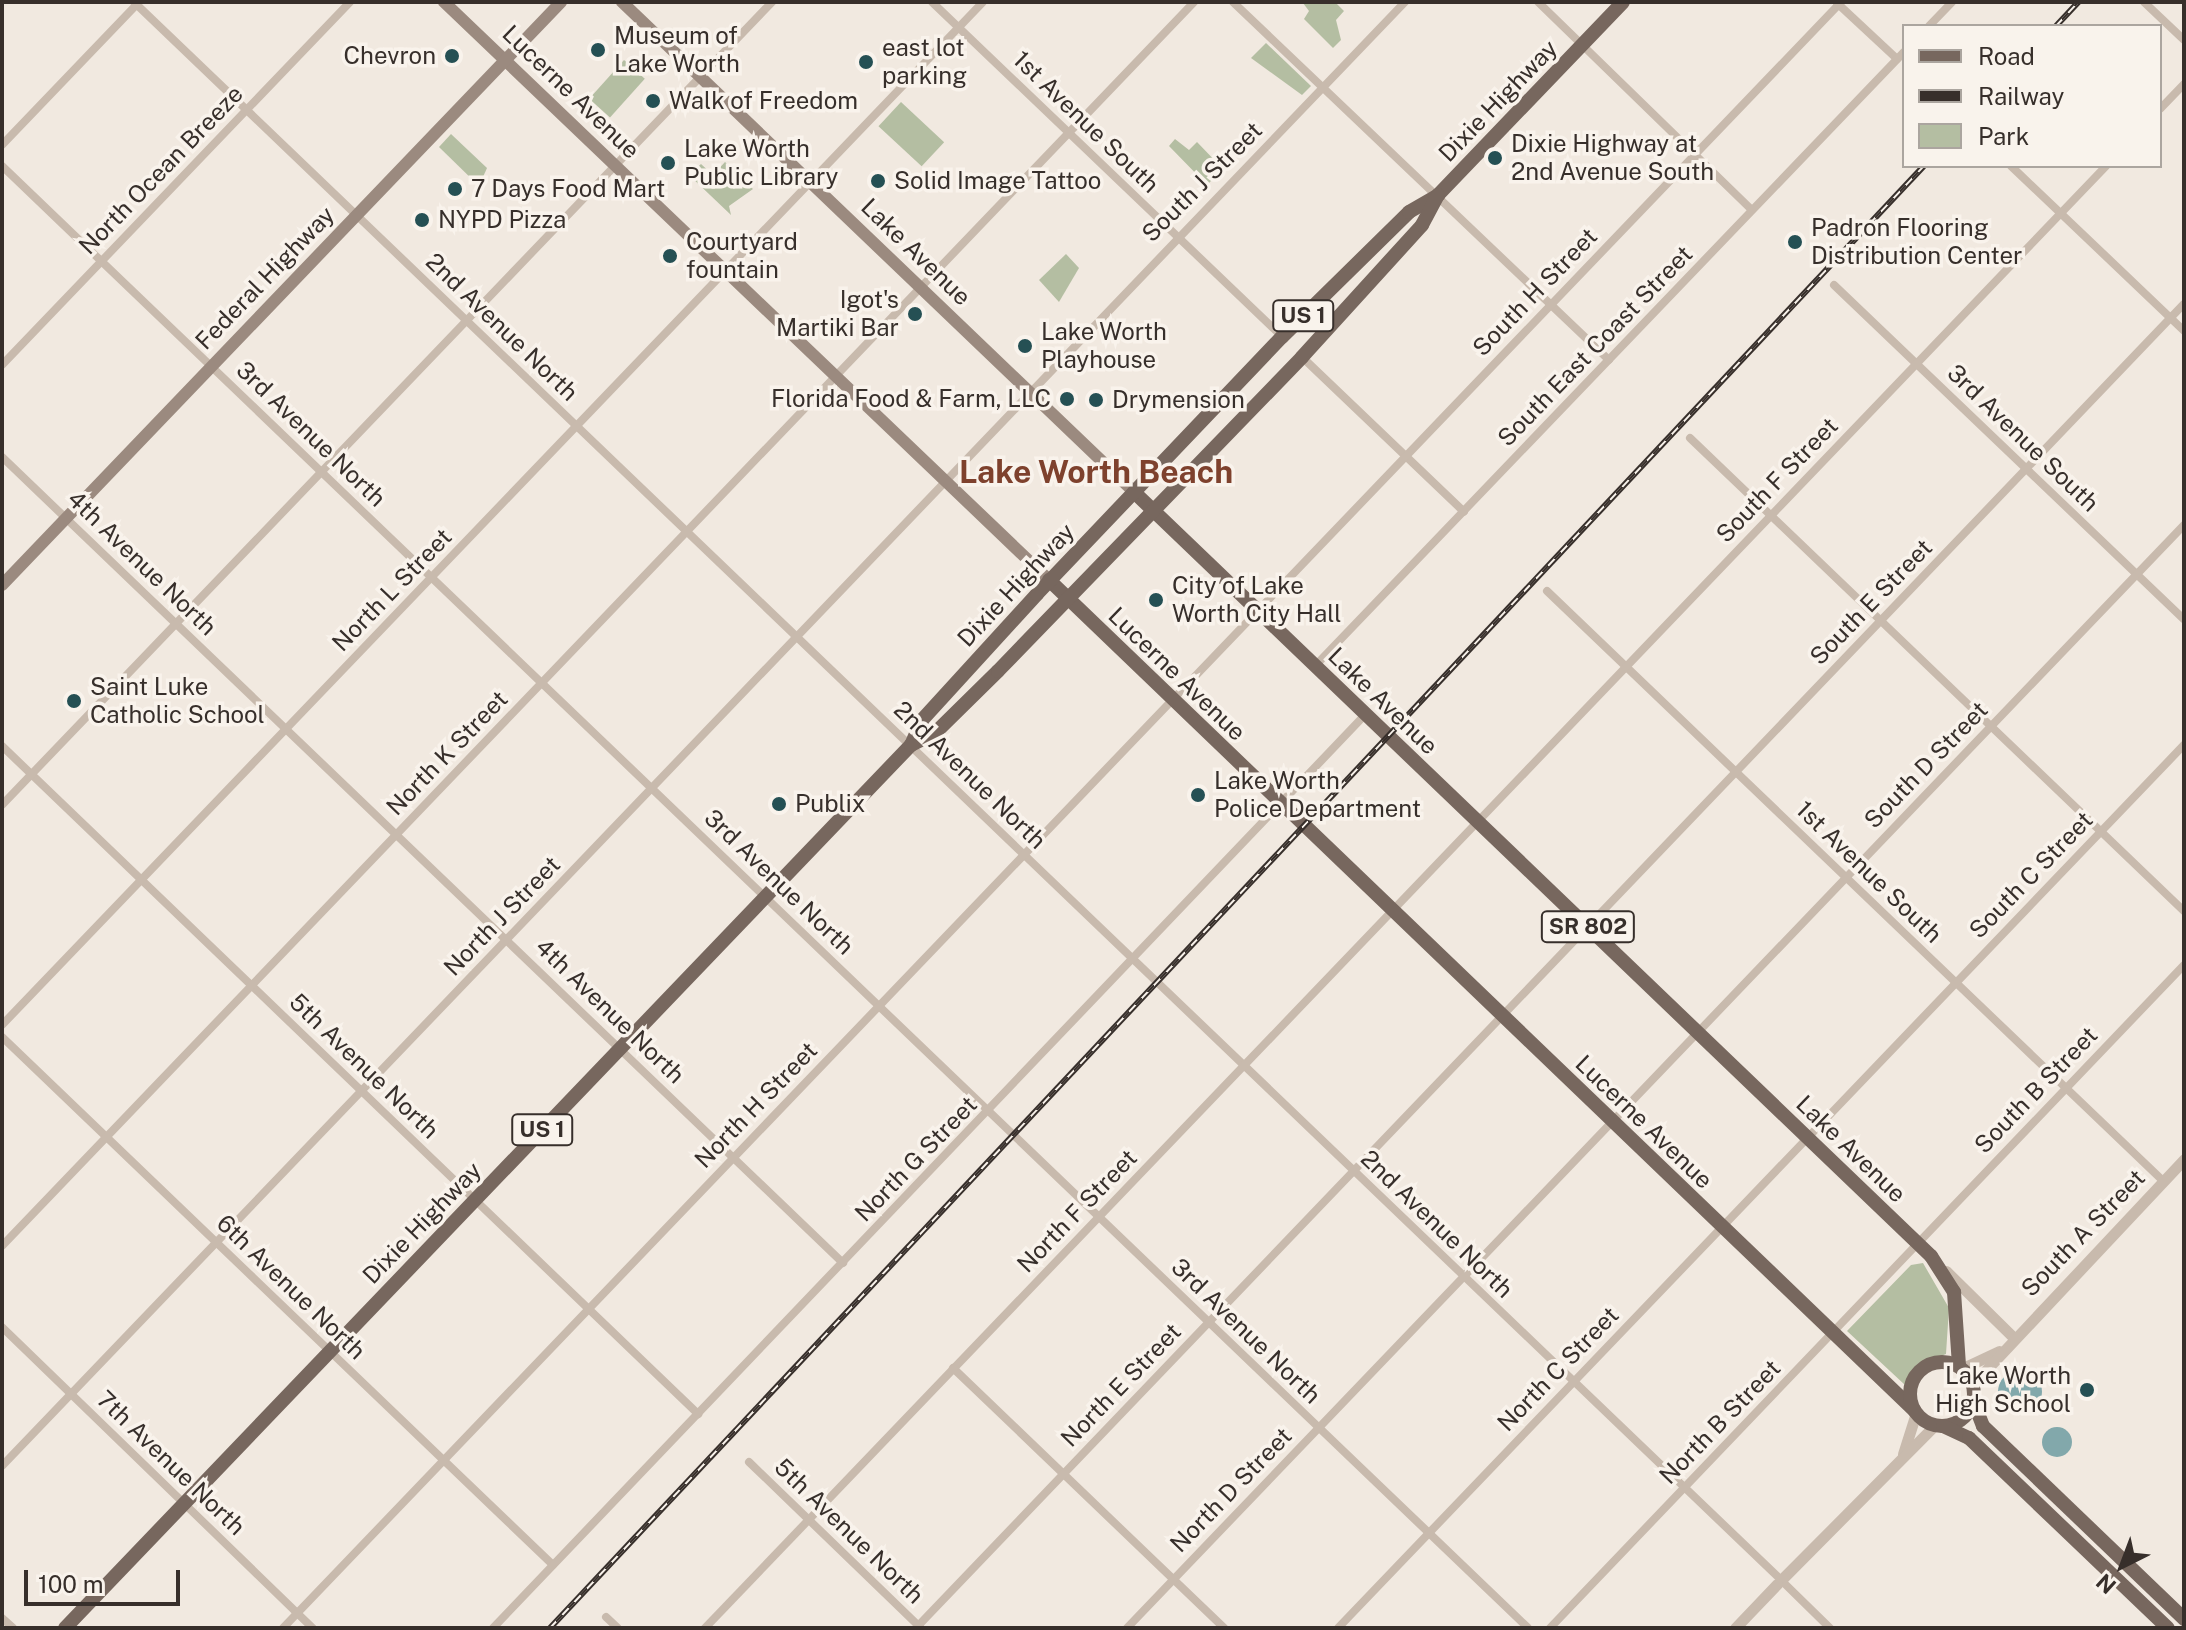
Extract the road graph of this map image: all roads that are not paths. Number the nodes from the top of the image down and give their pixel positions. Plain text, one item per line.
1 (350, 2) edge
2 (444, 2) edge
3 (561, 2) edge
4 (622, 2) edge
5 (772, 2) edge
6 (932, 2) edge
7 (983, 2) edge
8 (1194, 2) edge
9 (1233, 2) edge
10 (1405, 2) edge
11 (1538, 2) edge
12 (1623, 2) edge
13 (1952, 2) edge
14 (2144, 2) edge
15 (136, 3) edge
16 (1839, 3) edge
17 (1931, 24) edge
18 (959, 27) junction
19 (2184, 40) edge
20 (1582, 46) junction
21 (1901, 56) edge
22 (506, 60) junction
23 (700, 77) junction
24 (2184, 84) edge
25 (1323, 88) junction
26 (2162, 107) edge
27 (246, 110) junction
28 (1069, 133) junction
29 (2, 145) edge
30 (1694, 155) junction
31 (2, 166) edge
32 (615, 166) junction
33 (2013, 168) edge
34 (2104, 168) edge
35 (811, 182) junction
36 (1438, 195) junction
37 (1752, 210) junction
38 (2061, 213) junction
39 (356, 215) junction
40 (1178, 238) junction
41 (101, 261) junction
42 (725, 271) junction
43 (1834, 285) dead end
44 (921, 287) junction
45 (1551, 304) junction
46 (2184, 304) edge
47 (2171, 318) junction
48 (466, 321) junction
49 (2184, 331) edge
50 (1282, 337) junction
51 (1302, 357) junction
52 (1609, 360) junction
53 (1916, 364) junction
54 (2, 365) edge
55 (211, 366) junction
56 (835, 377) junction
57 (1027, 389) junction
58 (576, 426) junction
59 (1690, 438) dead end
60 (1406, 456) junction
61 (2, 457) edge
62 (2026, 469) junction
63 (321, 472) junction
64 (941, 480) junction
65 (1134, 492) junction
66 (1154, 511) junction
67 (1464, 512) junction
68 (1771, 515) junction
69 (66, 519) junction
70 (2184, 525) edge
71 (686, 532) junction
72 (2136, 574) junction
73 (431, 578) junction
74 (1049, 580) junction
75 (2, 585) edge
76 (1547, 591) dead end
77 (1069, 600) junction
78 (1257, 611) junction
79 (2184, 620) edge
80 (1881, 621) junction
81 (176, 623) junction
82 (795, 635) junction
83 (1314, 666) junction
84 (1626, 667) junction
85 (541, 683) junction
86 (1172, 700) junction
87 (1365, 715) junction
88 (1991, 726) junction
89 (286, 729) junction
90 (911, 745) junction
91 (2184, 745) edge
92 (2, 746) edge
93 (1736, 772) junction
94 (31, 775) junction
95 (651, 788) junction
96 (2, 805) edge
97 (1282, 805) junction
98 (1477, 821) junction
99 (2101, 832) junction
100 (396, 834) junction
101 (1023, 855) junction
102 (1846, 877) junction
103 (141, 880) junction
104 (766, 897) junction
105 (1392, 911) junction
106 (2184, 911) edge
107 (1588, 927) junction
108 (506, 940) junction
109 (1132, 960) junction
110 (2184, 965) edge
111 (1956, 983) junction
112 (251, 986) junction
113 (878, 1007) junction
114 (1502, 1016) junction
115 (2, 1025) edge
116 (1697, 1033) junction
117 (2, 1037) edge
118 (620, 1048) junction
119 (1244, 1066) junction
120 (2066, 1088) junction
121 (361, 1091) junction
122 (987, 1113) junction
123 (1612, 1122) junction
124 (106, 1137) junction
125 (1808, 1138) junction
126 (733, 1157) junction
127 (2184, 1159) edge
128 (1354, 1171) junction
129 (2163, 1181) junction
130 (475, 1199) junction
131 (1098, 1218) junction
132 (1722, 1227) junction
133 (216, 1242) junction
134 (1918, 1243) junction
135 (2, 1246) edge
136 (843, 1263) junction
137 (1940, 1266) junction
138 (1464, 1276) junction
139 (588, 1309) junction
140 (1208, 1322) junction
141 (2, 1327) edge
142 (1833, 1334) junction
143 (2014, 1338) junction
144 (2004, 1349) junction
145 (329, 1352) junction
146 (1961, 1366) junction
147 (953, 1368) junction
148 (1574, 1382) junction
149 (1973, 1392) junction
150 (71, 1395) junction
151 (1915, 1412) junction
152 (698, 1414) junction
153 (1939, 1426) junction
154 (1319, 1428) junction
155 (1903, 1455) junction
156 (443, 1460) junction
157 (749, 1462) dead end
158 (2, 1466) edge
159 (1063, 1474) junction
160 (1684, 1488) junction
161 (184, 1503) junction
162 (808, 1520) junction
163 (1429, 1533) junction
164 (553, 1565) junction
165 (1174, 1579) junction
166 (2118, 1579) junction
167 (1781, 1580) junction
168 (2158, 1594) junction
169 (297, 1613) junction
170 (606, 1617) dead end
171 (2, 1618) edge
172 (2184, 1619) edge
173 (919, 1627) edge
174 (13, 1628) edge
175 (65, 1628) edge
176 (283, 1628) edge
177 (313, 1628) edge
178 (493, 1628) edge
179 (618, 1628) edge
180 (705, 1628) edge
181 (1127, 1628) edge
182 (1224, 1628) edge
183 (1338, 1628) edge
184 (1528, 1628) edge
185 (1550, 1628) edge
186 (1735, 1628) edge
187 (1830, 1628) edge
188 (2168, 1628) edge

1 - 27 street, North Ocean Breeze
2 - 22 main road, Lucerne Avenue
3 - 22 main road, Federal Highway
4 - 23 main road, Lake Avenue / SR 802
5 - 23 street
6 - 18 street, 1st Avenue South
7 - 18 street, North L Street
8 - 28 street, North K Street
9 - 25 street
10 - 25 street, South J Street
11 - 20 street
12 - 20 main road, Dixie Highway / US 1
13 - 17 street
14 - 19 street
15 - 27 street, 2nd Avenue North
15 - 29 street
16 - 21 street
16 - 30 street, South H Street
18 - 28 street, 1st Avenue South
18 - 35 street, North L Street
20 - 30 street
20 - 36 main road, Dixie Highway / US 1
21 - 37 street, South East Coast Street
22 - 32 main road, Lucerne Avenue
22 - 39 main road, Federal Highway
23 - 32 street
23 - 35 main road, Lake Avenue / SR 802
24 - 26 street
25 - 36 street
25 - 40 street, South J Street
27 - 39 street, 2nd Avenue North
27 - 41 street, North Ocean Breeze
28 - 40 street, 1st Avenue South
28 - 44 street, North K Street
30 - 37 street
30 - 45 street, South H Street
31 - 41 street, 3rd Avenue North
32 - 42 main road, Lucerne Avenue
32 - 48 street
33 - 38 street
34 - 38 street, South F Street
35 - 42 street, North L Street
35 - 44 main road, Lake Avenue / SR 802
36 - 45 street
36 - 50 main road, Dixie Highway / US 1
36 - 51 main road, Dixie Highway / US 1
37 - 52 street, South East Coast Street
38 - 47 street
38 - 53 street, South F Street
39 - 48 street, 2nd Avenue North
39 - 55 main road, Federal Highway
40 - 50 street, 1st Avenue South
40 - 57 street, South J Street
41 - 54 street, North Ocean Breeze
41 - 55 street, 3rd Avenue North
42 - 56 main road, Lucerne Avenue
42 - 58 street, North L Street
43 - 53 street, 3rd Avenue South
44 - 56 street, North K Street
44 - 57 main road, Lake Avenue / SR 802
45 - 52 street
45 - 60 street, South H Street
46 - 47 street, South E Street
47 - 49 street
47 - 62 street, South E Street
48 - 58 street, 2nd Avenue North
48 - 63 street
50 - 65 main road, Dixie Highway / US 1
51 - 60 street
51 - 66 main road, Dixie Highway / US 1
52 - 67 street, South East Coast Street
53 - 62 street, 3rd Avenue South
53 - 68 street, South F Street
55 - 63 street, 3rd Avenue North
55 - 69 main road, Federal Highway
56 - 64 main road, Lucerne Avenue
56 - 71 street, North K Street
57 - 64 street, North J Street
57 - 65 main road, Lake Avenue / SR 802
58 - 71 street, 2nd Avenue North
58 - 73 street, North L Street
59 - 68 street
60 - 67 street
60 - 78 street, South H Street
61 - 69 street, 4th Avenue North
62 - 72 street, 3rd Avenue South
62 - 80 street, South E Street
63 - 73 street, 3rd Avenue North
63 - 81 street
64 - 74 main road, Lucerne Avenue
64 - 82 street, North J Street
65 - 66 main road, Lake Avenue / SR 802
65 - 74 main road, Dixie Highway / US 1
66 - 77 main road, Dixie Highway / US 1
66 - 78 main road, Lake Avenue / SR 802
67 - 83 street, South East Coast Street
68 - 80 street
68 - 84 street, South F Street
69 - 75 main road, Federal Highway
69 - 81 street, 4th Avenue North
70 - 72 street, South D Street
71 - 82 street, 2nd Avenue North
71 - 85 street, North K Street
72 - 79 street, 3rd Avenue South
72 - 88 street, South D Street
73 - 85 street, 3rd Avenue North
73 - 89 street, North L Street
74 - 77 main road, Lucerne Avenue
74 - 90 main road, Dixie Highway / US 1
76 - 84 street, 1st Avenue South
77 - 86 main road, Lucerne Avenue
77 - 90 main road, Dixie Highway / US 1
78 - 83 main road, Lake Avenue / SR 802
78 - 86 street, North H Street
80 - 88 street
80 - 93 street, South E Street
81 - 89 street, 4th Avenue North
81 - 94 street
82 - 90 street, 2nd Avenue North
82 - 95 street, North J Street
83 - 87 main road, Lake Avenue / SR 802
84 - 93 street, 1st Avenue South
84 - 98 street, South F Street
85 - 95 street, 3rd Avenue North
85 - 100 street, North K Street
86 - 97 main road, Lucerne Avenue
86 - 101 street, North H Street
87 - 97 street, North G Street
87 - 98 main road, Lake Avenue / SR 802
88 - 99 street
88 - 102 street, South D Street
89 - 100 street, 4th Avenue North
89 - 103 street, North L Street
90 - 101 street, 2nd Avenue North
90 - 104 main road, Dixie Highway / US 1
91 - 99 street, South C Street
92 - 94 street, 5th Avenue North
93 - 102 street, 1st Avenue South
93 - 107 street, South E Street
94 - 96 street
94 - 103 street, 5th Avenue North
95 - 104 street, 3rd Avenue North
95 - 108 street, North J Street
97 - 105 main road, Lucerne Avenue
97 - 109 street, North G Street
98 - 105 street, North F Street
98 - 107 main road, Lake Avenue / SR 802
99 - 106 street
99 - 111 street, South C Street
100 - 108 street, 4th Avenue North
100 - 112 street, North K Street
101 - 109 street, 2nd Avenue North
101 - 113 street, North H Street
102 - 111 street, 1st Avenue South
102 - 116 street, South D Street
103 - 112 street, 5th Avenue North
103 - 115 street, North L Street
104 - 113 street, 3rd Avenue North
104 - 118 main road, Dixie Highway / US 1
105 - 114 main road, Lucerne Avenue
105 - 119 street, North F Street
107 - 114 street, North E Street
107 - 116 main road, Lake Avenue / SR 802
108 - 118 street, 4th Avenue North
108 - 121 street, North J Street
109 - 119 street, 2nd Avenue North
109 - 122 street, North G Street
110 - 120 street, South B Street
111 - 120 street, 1st Avenue South
111 - 125 street, South C Street
112 - 121 street, 5th Avenue North
112 - 124 street, North K Street
113 - 122 street, 3rd Avenue North
113 - 126 street, North H Street
114 - 123 main road, Lucerne Avenue
114 - 128 street, North E Street
116 - 123 street, North D Street
116 - 125 main road, Lake Avenue / SR 802
117 - 124 street, 6th Avenue North
118 - 126 street, 4th Avenue North
118 - 130 main road, Dixie Highway / US 1
119 - 128 street, 2nd Avenue North
119 - 131 street, North F Street
120 - 129 street, 1st Avenue South
120 - 134 street, South B Street
121 - 130 street, 5th Avenue North
121 - 133 street, North J Street
122 - 131 street, 3rd Avenue North
122 - 136 street, North G Street
123 - 132 main road, Lucerne Avenue
123 - 138 street, North D Street
124 - 133 street, 6th Avenue North
124 - 135 street, North K Street
125 - 132 street, North C Street
125 - 134 main road, Lake Avenue / SR 802
126 - 136 street, 4th Avenue North
126 - 139 street, North H Street
127 - 129 street, South A Street
128 - 138 street, 2nd Avenue North
128 - 140 street, North E Street
129 - 143 street, South A Street
130 - 139 street, 5th Avenue North
130 - 145 main road, Dixie Highway / US 1
131 - 140 street, 3rd Avenue North
131 - 147 street, North F Street
132 - 142 main road, Lucerne Avenue
132 - 148 street, North C Street
133 - 145 street, 6th Avenue North
133 - 150 street, North J Street
134 - 137 main road, Lake Avenue / SR 802
134 - 142 street, North B Street
136 - 152 street, North G Street
137 - 143 street, Lake Avenue
137 - 146 main road, Lake Avenue / SR 802
138 - 148 street, 2nd Avenue North
138 - 154 street, North D Street
139 - 152 street, 5th Avenue North
139 - 156 street, North H Street
140 - 154 street, 3rd Avenue North
140 - 159 street, North E Street
141 - 150 street, 7th Avenue North
142 - 151 main road, Lucerne Avenue
142 - 160 street, North B Street
143 - 144 street, South A Street
144 - 146 street
144 - 149 street, South A Street
145 - 156 street, 6th Avenue North
145 - 161 main road, Dixie Highway / US 1
146 - 149 main road, SR 802
146 - 151 main road
147 - 159 street
147 - 162 street, North F Street
148 - 160 street, 2nd Avenue North
148 - 163 street, North C Street
149 - 153 main road
149 - 168 main road, SR 802
150 - 158 street, North J Street
150 - 161 street, 7th Avenue North
151 - 153 main road
151 - 155 street
152 - 164 street, North G Street
153 - 155 street
153 - 166 main road
154 - 163 street, 3rd Avenue North
154 - 165 street, North D Street
155 - 167 street
156 - 164 street, 6th Avenue North
156 - 169 street, North H Street
157 - 162 street, 5th Avenue North
159 - 165 street
159 - 173 street, North E Street
160 - 167 street, 2nd Avenue North
160 - 185 street, North B Street
161 - 169 street, 7th Avenue North
161 - 175 main road, Dixie Highway / US 1
162 - 173 street, 5th Avenue North
162 - 180 street, North F Street
163 - 183 street, North C Street
163 - 184 street, 3rd Avenue North
164 - 178 street, North G Street
165 - 181 street, North D Street
165 - 182 street
166 - 168 main road
166 - 188 main road
167 - 186 street
167 - 187 street, 2nd Avenue North
168 - 172 main road, SR 802
169 - 176 street, North H Street
169 - 177 street, 7th Avenue North
170 - 179 street
171 - 174 street

